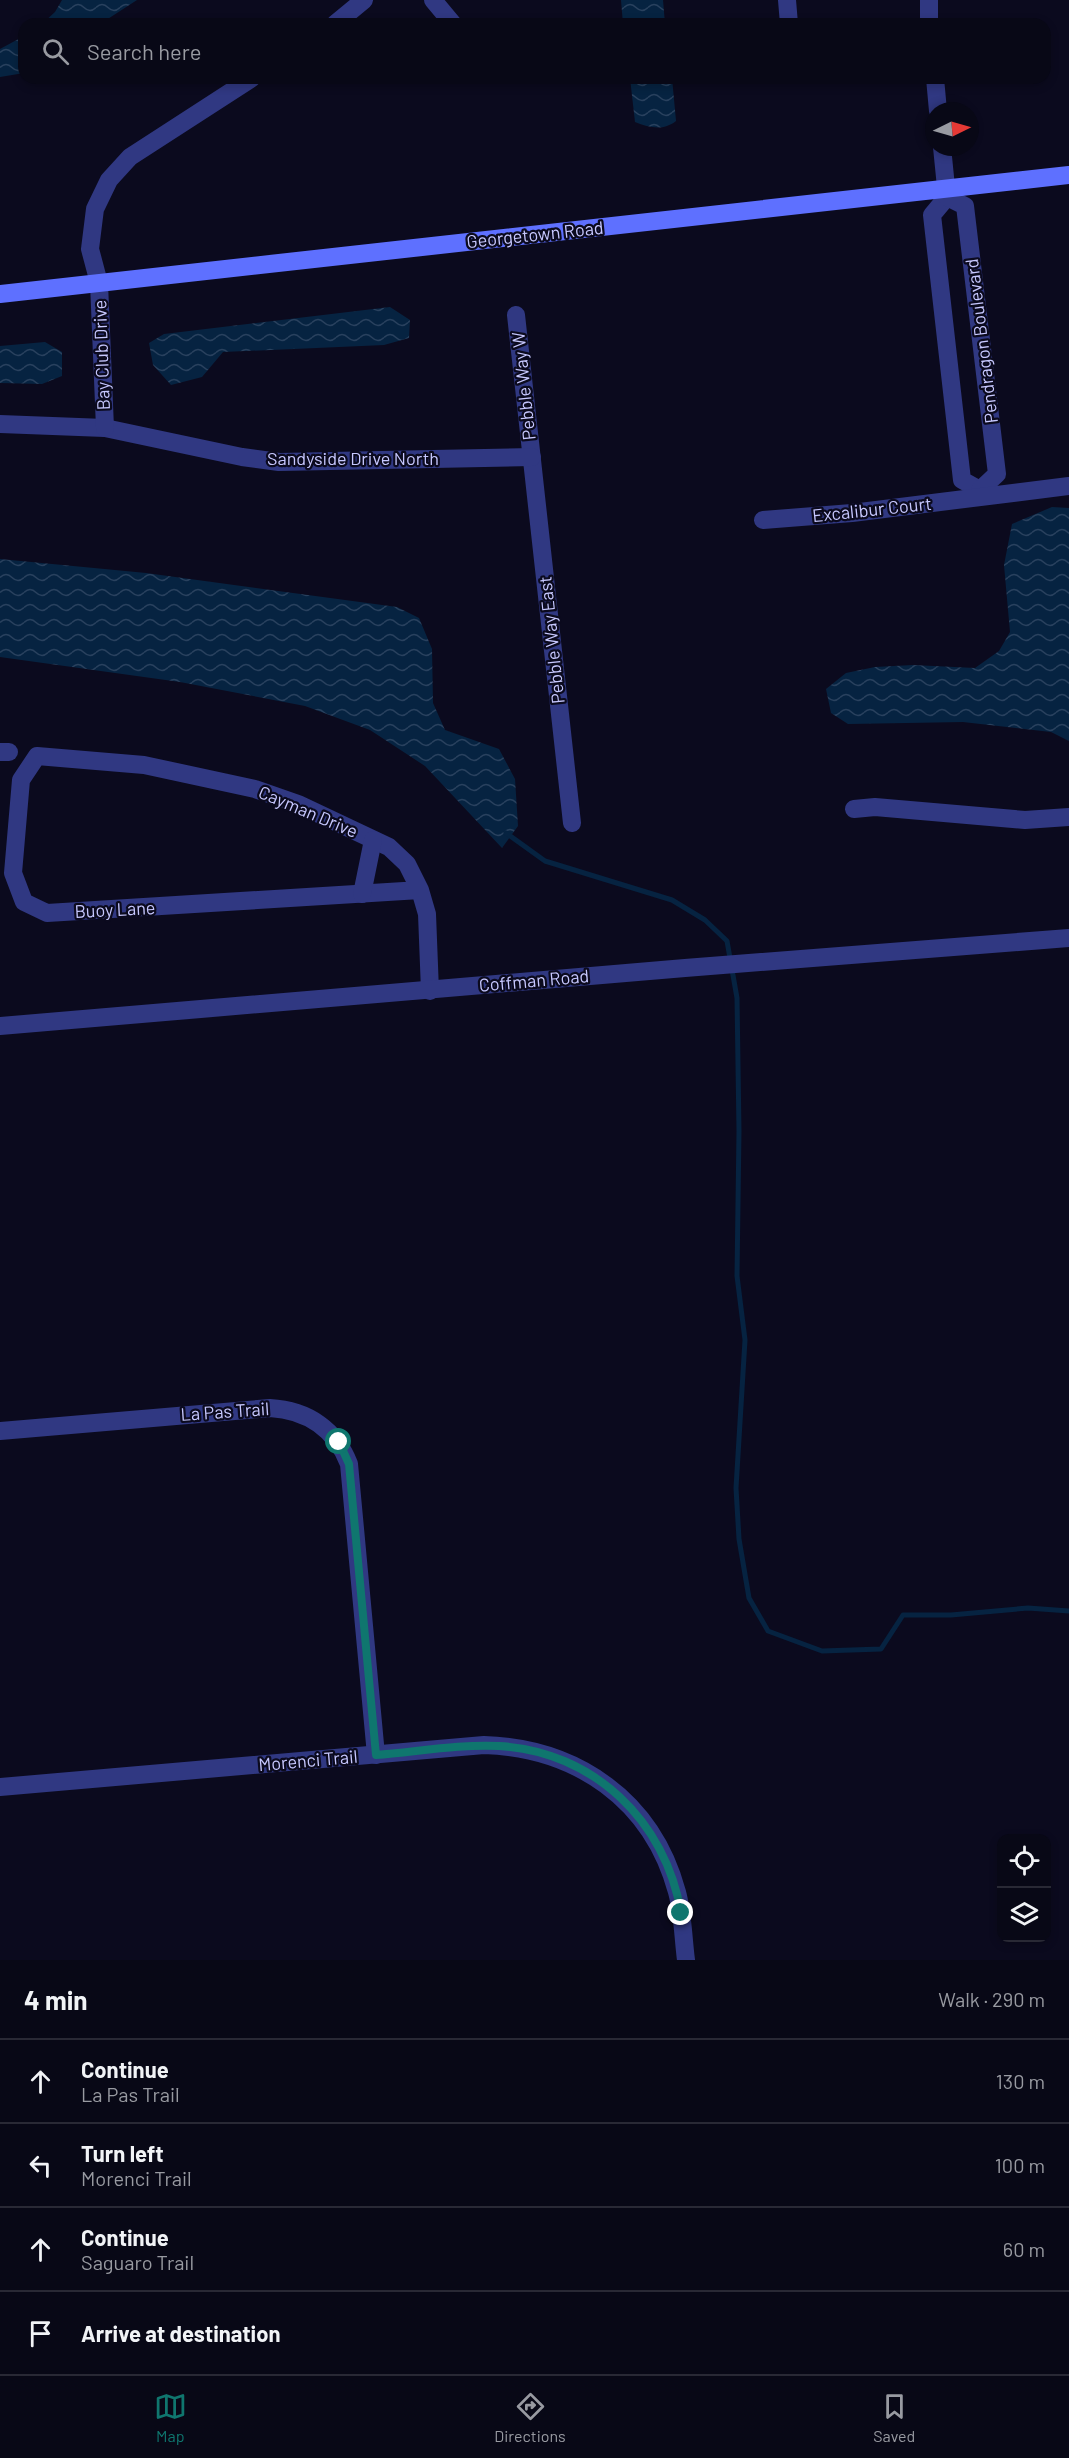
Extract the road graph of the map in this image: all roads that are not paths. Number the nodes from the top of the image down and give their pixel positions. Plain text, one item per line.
1 (364, 0) edge
2 (433, 0) edge
3 (787, 0) edge
4 (929, 0) edge
5 (342, 18) edge
6 (448, 18) edge
7 (788, 18) edge
8 (929, 18) edge
9 (243, 84) edge
10 (936, 84) edge
11 (937, 102) edge
12 (943, 156) edge
13 (1069, 175) edge
14 (946, 193) junction
15 (99, 283) junction
16 (0, 294) edge
17 (516, 315) dead end
18 (0, 424) edge
19 (105, 428) junction
20 (532, 457) junction
21 (1069, 486) edge
22 (980, 494) junction
23 (763, 520) dead end
24 (37, 756) joint
25 (854, 808) dead end
26 (1069, 817) edge
27 (573, 823) dead end
28 (373, 840) junction
29 (420, 890) junction
30 (362, 894) junction
31 (1069, 939) edge
32 (430, 991) junction
33 (0, 1026) edge
34 (0, 1431) edge
35 (376, 1755) junction
36 (0, 1787) edge
37 (686, 1960) edge

1 - 5 street
2 - 6 street
3 - 7 street
4 - 8 street
9 - 15 street, Bay Club Drive
10 - 11 street
12 - 14 street
13 - 14 main road, Georgetown Road
14 - 15 main road, Georgetown Road
14 - 22 street, Pendragon Boulevard
14 - 22 street, Pendragon Boulevard
15 - 16 main road, Georgetown Road
15 - 19 street, Bay Club Drive
17 - 20 street, Pebble Way W
18 - 19 street, Sandyside Drive North
19 - 20 street, Sandyside Drive North
20 - 27 street, Pebble Way East
21 - 22 street
22 - 23 street, Excalibur Court
24 - 28 street, Cayman Drive
24 - 30 street, Buoy Lane
25 - 26 street
28 - 29 street, Cayman Drive
28 - 30 street
29 - 30 street, Buoy Lane
29 - 32 street, Cayman Drive
31 - 32 street, Coffman Road
32 - 33 street, Coffman Road
34 - 35 street, La Pas Trail
35 - 36 street, Morenci Trail
35 - 37 street, Morenci Trail

